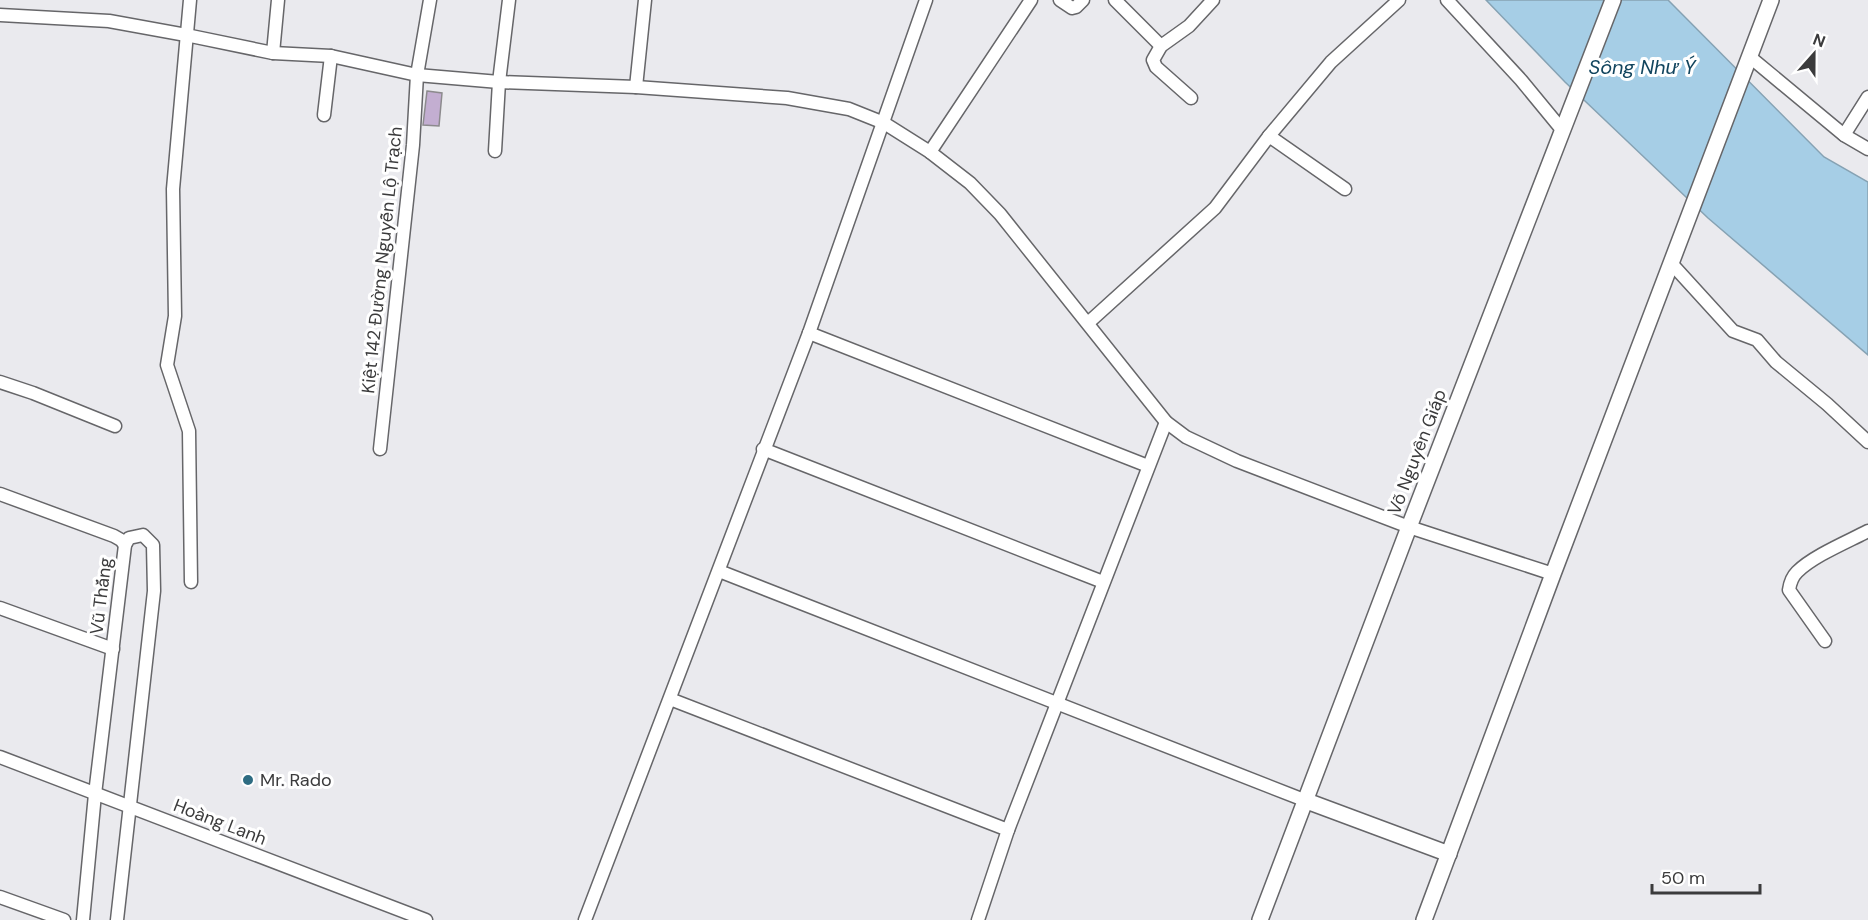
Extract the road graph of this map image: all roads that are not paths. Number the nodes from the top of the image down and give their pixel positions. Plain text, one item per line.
1 (190, 0) edge
2 (278, 0) edge
3 (430, 0) edge
4 (509, 0) edge
5 (645, 0) edge
6 (926, 0) edge
7 (1031, 0) edge
8 (1060, 0) edge
9 (1083, 0) edge
10 (1115, 0) edge
11 (1213, 0) edge
12 (1399, 0) edge
13 (1447, 0) edge
14 (1613, 0) edge
15 (1771, 0) edge
16 (0, 15) edge
17 (186, 35) junction
18 (1161, 46) junction
19 (273, 53) junction
20 (332, 56) junction
21 (1749, 60) junction
22 (417, 75) junction
23 (499, 82) junction
24 (636, 87) junction
25 (1868, 97) edge
26 (1191, 98) dead end
27 (324, 115) dead end
28 (884, 123) junction
29 (1565, 124) junction
30 (1844, 135) junction
31 (1269, 136) junction
32 (1868, 149) edge
33 (495, 151) dead end
34 (930, 152) junction
35 (1345, 189) dead end
36 (1671, 263) junction
37 (1088, 323) junction
38 (809, 333) junction
39 (0, 382) edge
40 (1166, 422) junction
41 (115, 426) dead end
42 (1868, 442) edge
43 (380, 449) dead end
44 (763, 449) junction
45 (1148, 466) junction
46 (0, 494) edge
47 (1409, 527) junction
48 (1868, 531) edge
49 (125, 545) junction
50 (719, 571) junction
51 (1553, 574) junction
52 (191, 582) dead end
53 (1103, 582) junction
54 (0, 608) edge
55 (1825, 641) dead end
56 (113, 649) junction
57 (670, 699) junction
58 (1057, 703) junction
59 (0, 757) edge
60 (95, 794) junction
61 (1305, 800) junction
62 (129, 807) junction
63 (1008, 831) junction
64 (1449, 854) junction
65 (0, 897) edge
66 (64, 920) edge
67 (83, 920) edge
68 (117, 920) edge
69 (426, 920) edge
70 (585, 920) edge
71 (978, 920) edge
72 (1260, 920) edge
73 (1424, 920) edge

1 - 17 street
2 - 19 street
3 - 22 street, Kiệt 142 Đường Nguyễn Lộ Trạch
4 - 23 street
5 - 24 street
6 - 28 street
7 - 34 street
8 - 9 street
10 - 18 street
11 - 18 street
12 - 31 street
13 - 29 street
14 - 29 street, Võ Nguyên Giáp
15 - 21 street
16 - 17 street
17 - 19 street
17 - 52 street
18 - 26 street
19 - 20 street
20 - 22 street
20 - 27 street
21 - 30 street
21 - 36 street
22 - 23 street
22 - 43 street, Kiệt 142 Đường Nguyễn Lộ Trạch
23 - 24 street
23 - 33 street
24 - 28 street
25 - 30 street
28 - 34 street
28 - 38 street
29 - 47 street, Võ Nguyên Giáp
30 - 32 street
31 - 35 street
31 - 37 street
34 - 37 street
36 - 42 street
36 - 51 street
37 - 40 street
38 - 44 street
38 - 45 street
39 - 41 street
40 - 45 street
40 - 47 street
44 - 50 street
44 - 53 street
45 - 53 street
46 - 49 street
47 - 51 street
47 - 61 street, Võ Nguyên Giáp
48 - 55 street
49 - 56 street, Vũ Thắng
49 - 62 street, Vũ Thắng
50 - 57 street
50 - 58 street
51 - 64 street
53 - 58 street
54 - 56 street
56 - 60 street, Vũ Thắng
57 - 63 street
57 - 70 street
58 - 61 street
58 - 63 street
59 - 60 street, Hoàng Lanh
60 - 62 street, Hoàng Lanh
60 - 67 street, Vũ Thắng
61 - 64 street
61 - 72 street, Võ Nguyên Giáp
62 - 68 street, Vũ Thắng
62 - 69 street, Hoàng Lanh
63 - 71 street
64 - 73 street
65 - 66 street

